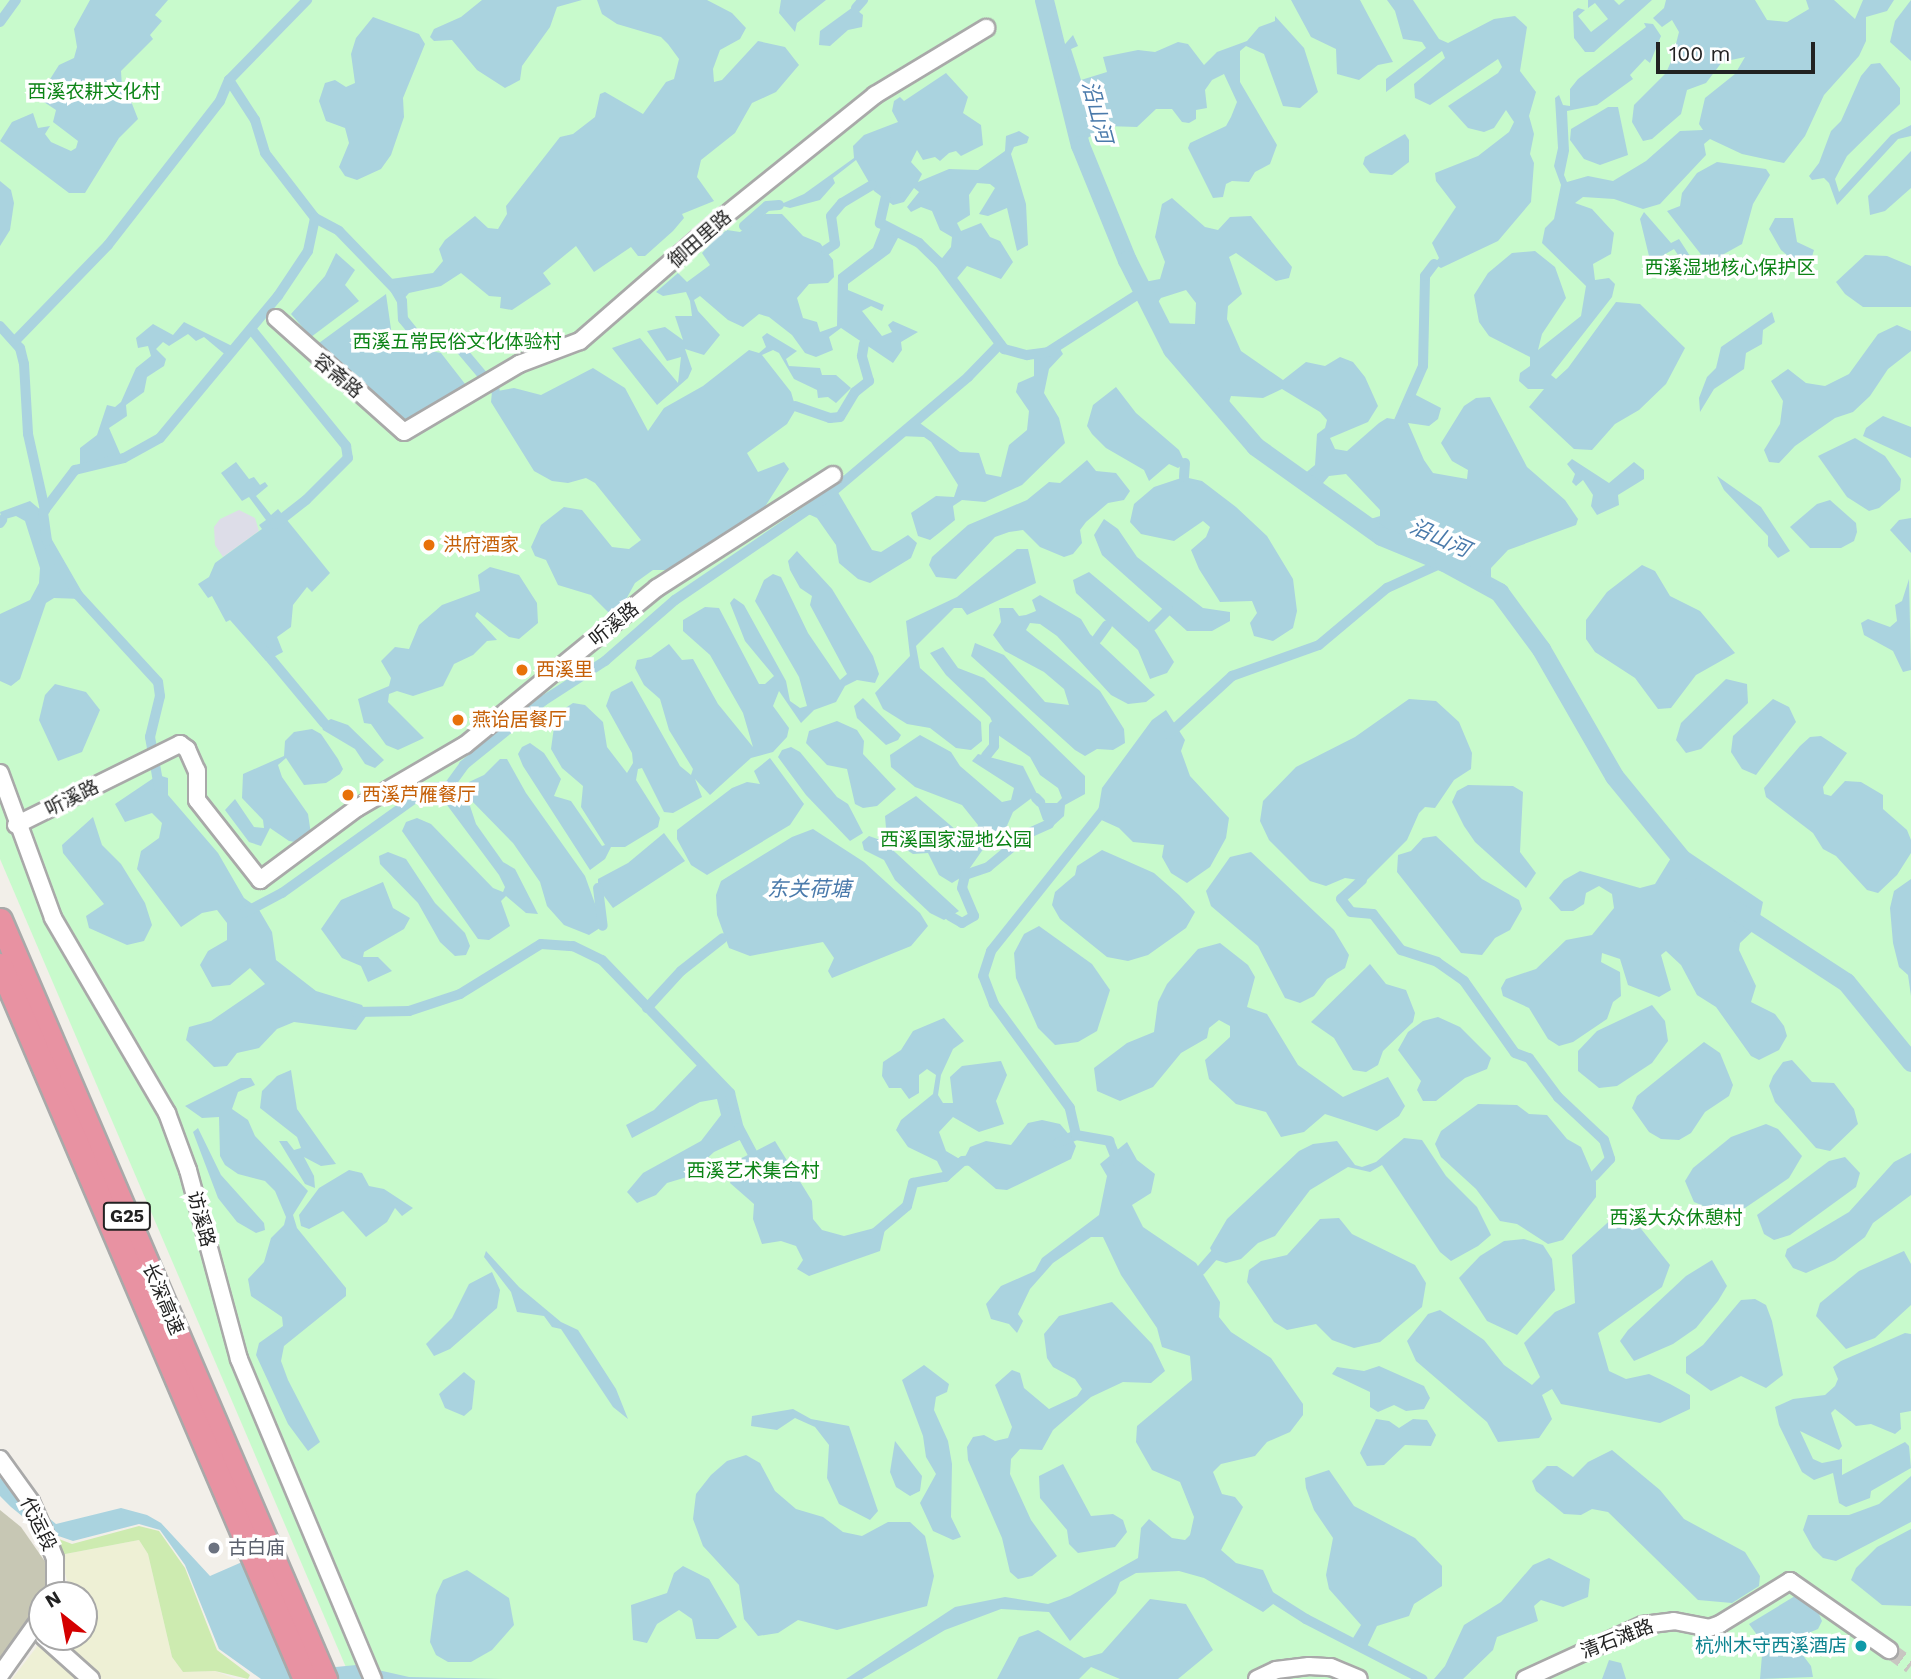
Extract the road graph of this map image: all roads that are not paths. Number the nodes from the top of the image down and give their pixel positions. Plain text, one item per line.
1 (986, 28) dead end
2 (276, 318) dead end
3 (404, 432) joint
4 (833, 475) dead end
5 (0, 773) edge
6 (16, 825) junction
7 (0, 920) edge
8 (0, 965) edge
9 (0, 1459) edge
10 (248, 1521) junction
11 (55, 1581) edge
12 (28, 1644) edge
13 (1889, 1650) tunnel mouth
14 (63, 1651) edge
15 (0, 1675) edge
16 (91, 1679) edge
17 (305, 1679) edge
18 (325, 1679) edge
19 (373, 1679) edge
20 (1257, 1679) edge
21 (1359, 1679) edge
22 (1525, 1679) edge

1 - 3 street, 御田里路
2 - 3 street, 容斋路
4 - 6 street, 听溪路
5 - 6 street, 访溪路
6 - 19 street, 访溪路
7 - 10 highway, 长深高速 / G25
8 - 10 highway, 长深高速 / G25
9 - 11 street, 代运段
10 - 17 highway, 长深高速 / G25
10 - 18 highway, 长深高速 / G25
12 - 15 street
13 - 22 street, 清石滩路
14 - 16 street
20 - 21 street

